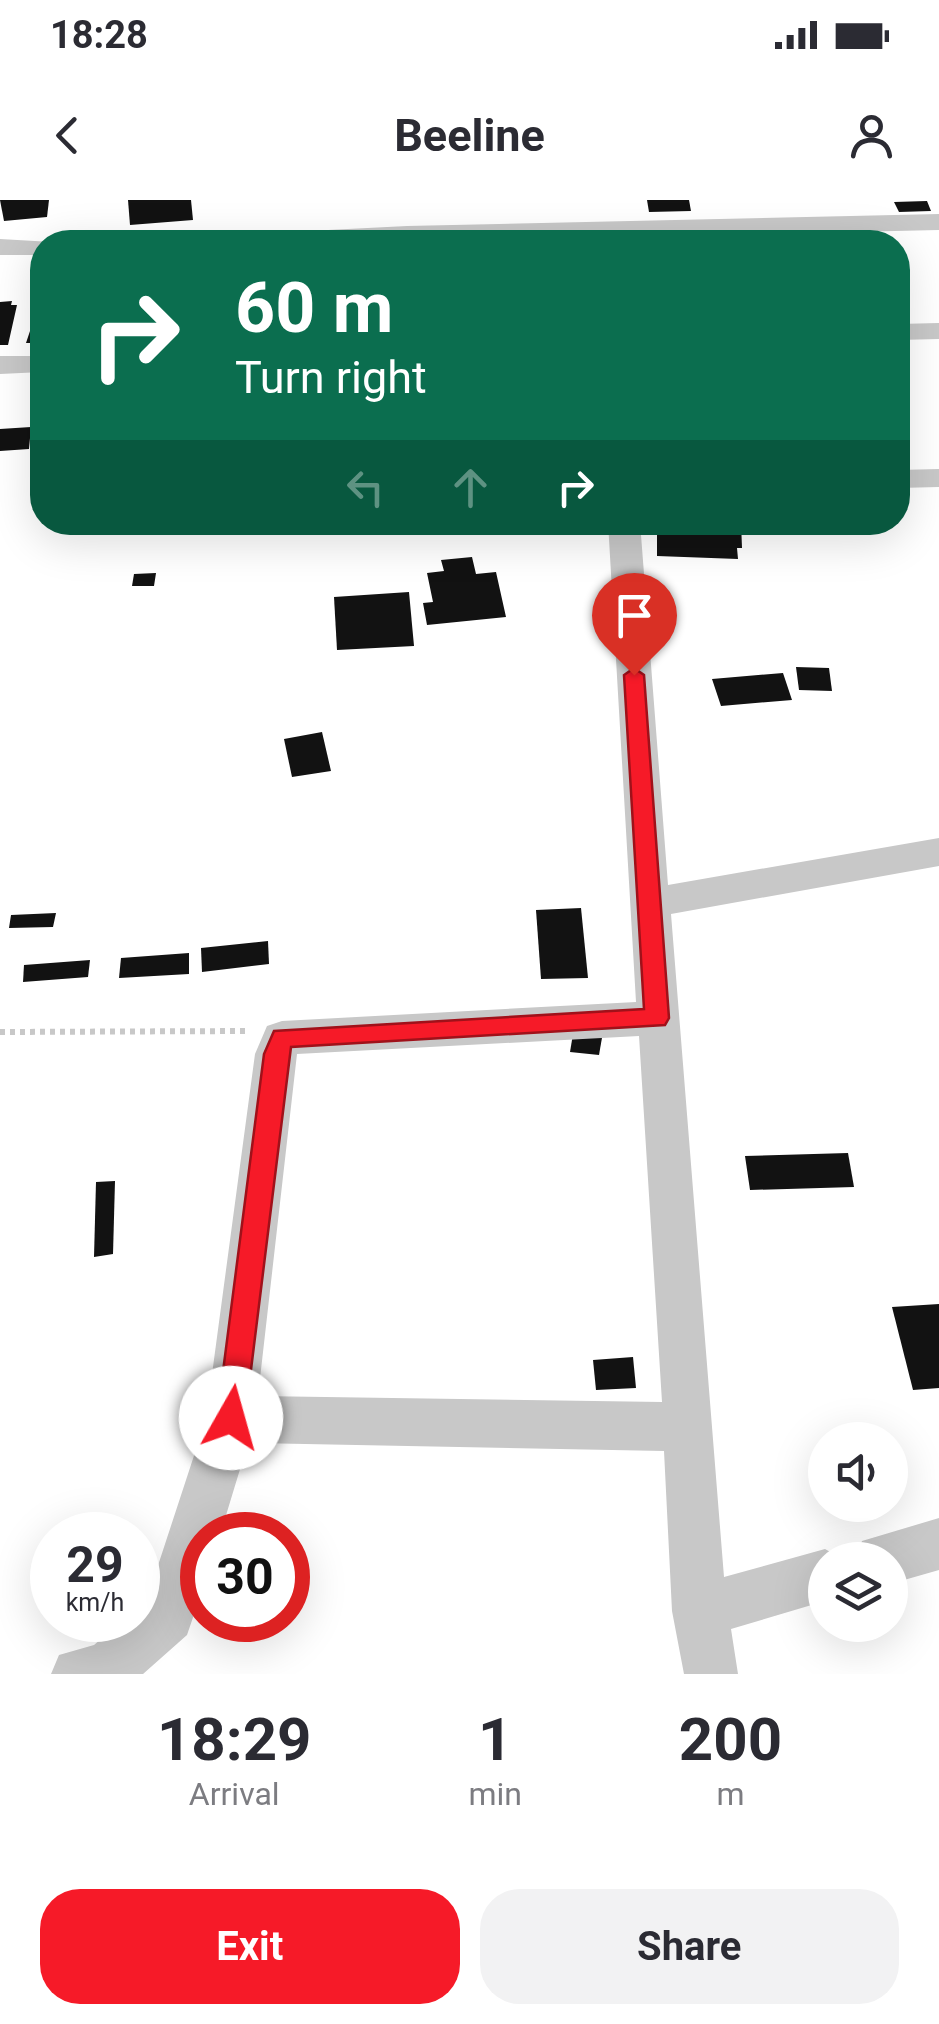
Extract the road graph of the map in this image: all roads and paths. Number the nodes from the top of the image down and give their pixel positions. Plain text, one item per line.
1 (579, 200) edge
2 (939, 222) edge
3 (583, 230) edge
4 (736, 230) edge
5 (30, 247) edge
6 (0, 248) edge
7 (939, 331) edge
8 (910, 332) edge
9 (30, 364) edge
10 (0, 365) edge
11 (939, 478) edge
12 (910, 479) edge
13 (625, 535) edge
14 (939, 852) edge
15 (649, 903) junction
16 (657, 1018) junction
17 (0, 1032) edge
18 (282, 1038) junction
19 (231, 1418) junction
20 (690, 1427) junction
21 (939, 1544) edge
22 (908, 1553) edge
23 (808, 1581) edge
24 (699, 1610) junction
25 (78, 1674) edge
26 (711, 1674) edge

1 - 3 street
2 - 4 street
5 - 6 street
7 - 8 street
9 - 10 street
11 - 12 street
13 - 15 street
14 - 15 street
15 - 16 street
16 - 18 street
16 - 20 street
17 - 18 path
18 - 19 street
19 - 20 street
19 - 25 street
20 - 24 street
21 - 22 street
23 - 24 street
24 - 26 street

